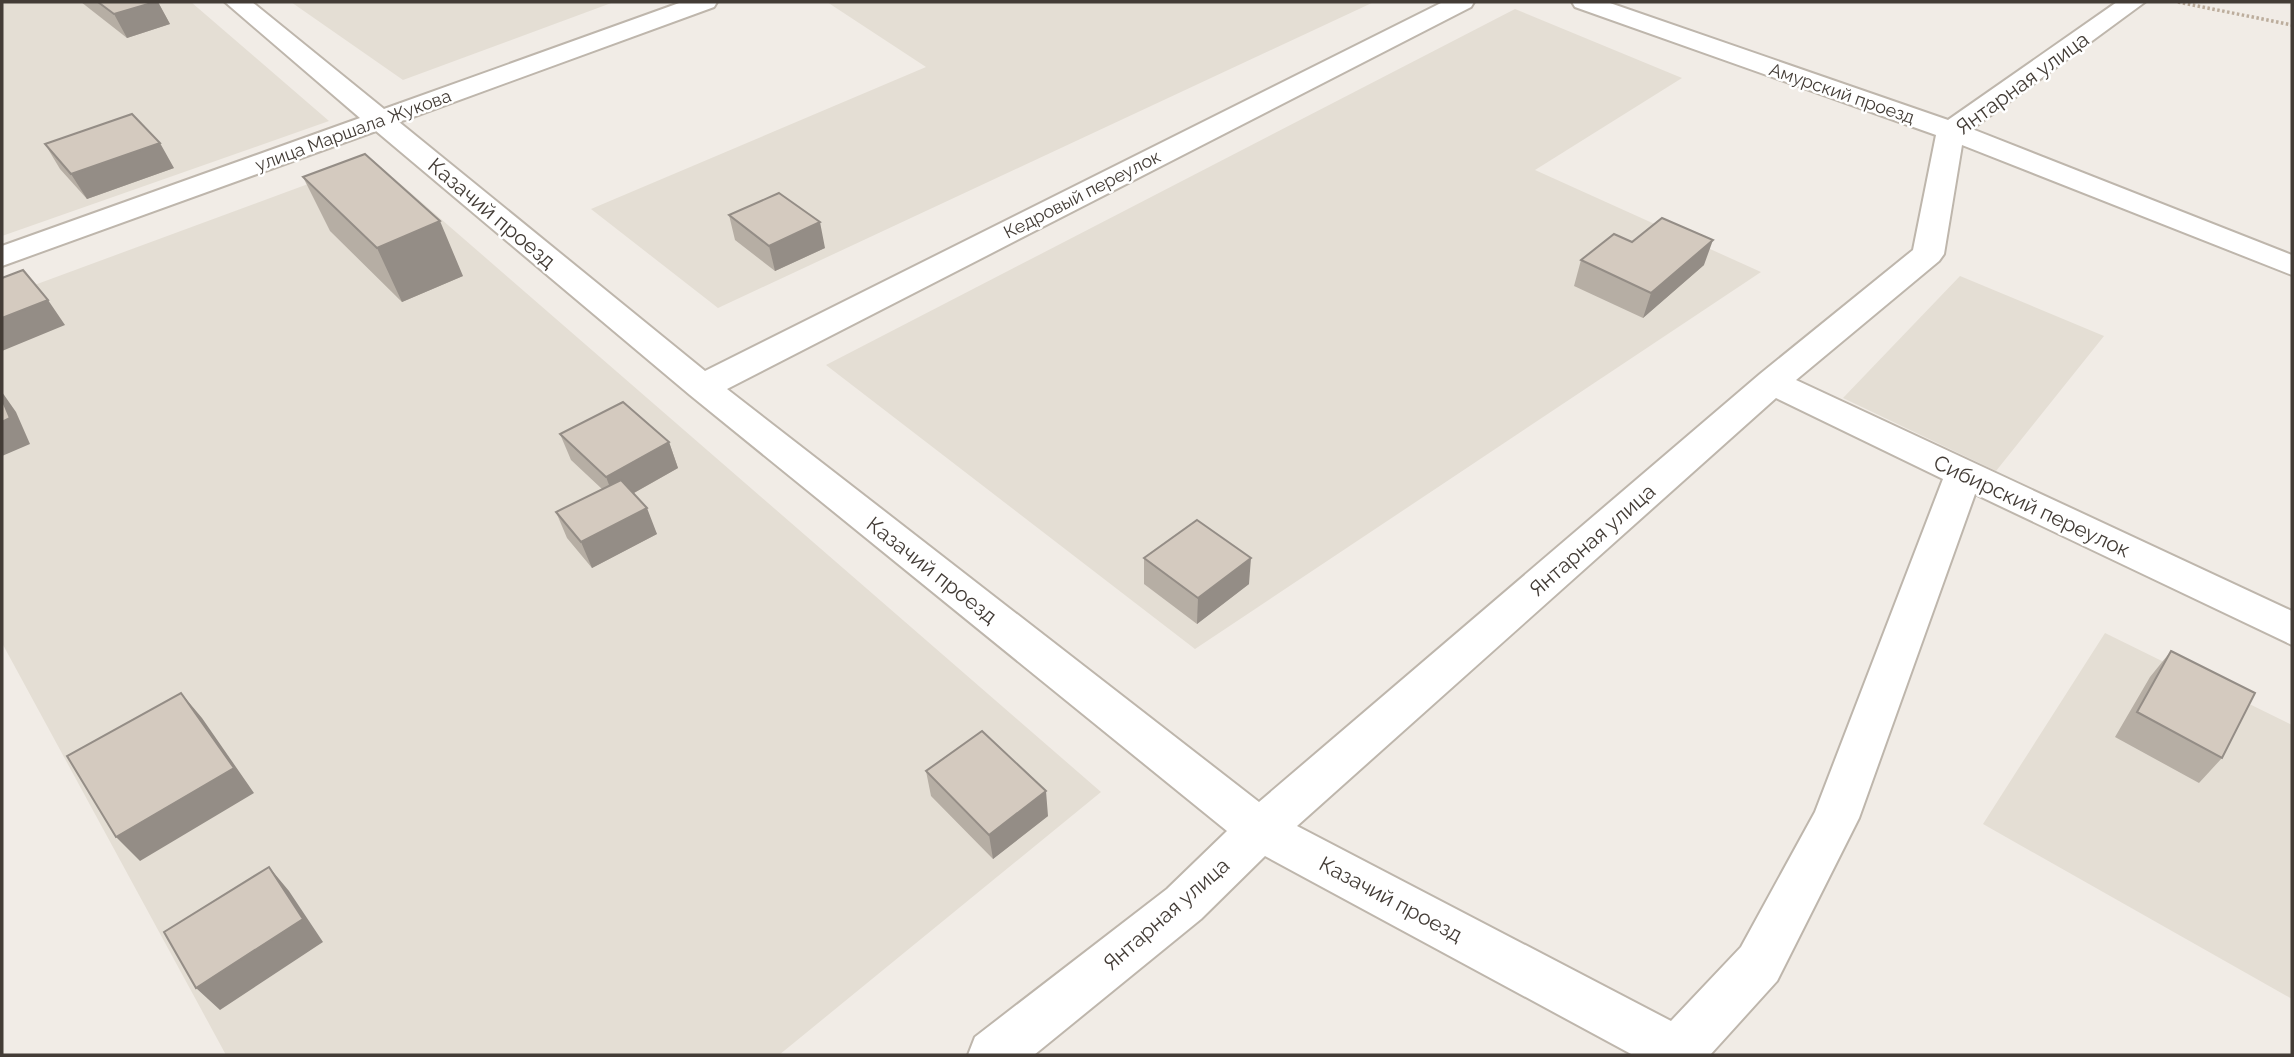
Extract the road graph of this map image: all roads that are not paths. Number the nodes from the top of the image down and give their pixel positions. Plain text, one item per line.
1 (237, 2) edge
2 (705, 2) edge
3 (1462, 2) edge
4 (1584, 2) edge
5 (2133, 2) edge
6 (380, 121) junction
7 (1951, 131) junction
8 (2, 257) edge
9 (2292, 266) edge
10 (1772, 382) junction
11 (702, 387) junction
12 (1964, 473) junction
13 (2292, 629) edge
14 (1261, 830) junction
15 (1677, 1054) edge
16 (994, 1055) edge

1 - 6 street, Казачий проезд
2 - 6 street, улица Маршала Жукова
3 - 11 street, Кедровый переулок
4 - 7 street, Амурский проезд
5 - 7 street, Янтарная улица
6 - 8 street, улица Маршала Жукова
6 - 11 street, Казачий проезд
7 - 9 street, Амурский проезд
7 - 10 street, Янтарная улица
10 - 12 street, Сибирский переулок
10 - 14 street, Янтарная улица
11 - 14 street, Казачий проезд
12 - 13 street, Сибирский переулок
12 - 15 street
14 - 15 street, Казачий проезд
14 - 16 street, Янтарная улица

